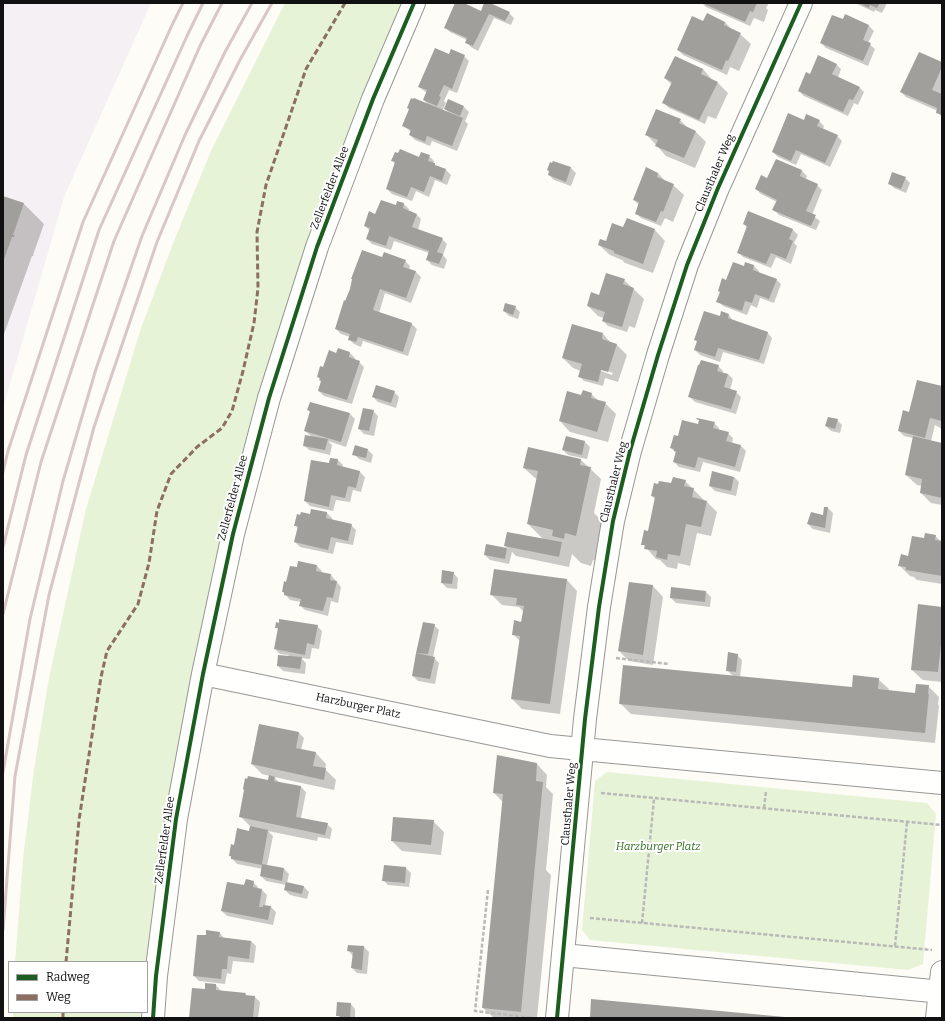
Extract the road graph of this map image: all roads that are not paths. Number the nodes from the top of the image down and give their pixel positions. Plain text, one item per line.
1 (414, 3) edge
2 (801, 3) edge
3 (203, 674) junction
4 (583, 750) junction
5 (942, 783) edge
6 (563, 956) junction
7 (941, 985) edge
8 (153, 1018) edge
9 (557, 1018) edge
10 (937, 1018) edge

1 - 3 street, Zellerfelder Allee
2 - 4 street, Clausthaler Weg
3 - 4 street, Harzburger Platz
3 - 8 street, Zellerfelder Allee
4 - 5 street, Harzburger Platz
4 - 6 street, Clausthaler Weg
6 - 7 street
6 - 9 street, Clausthaler Weg
7 - 10 street

